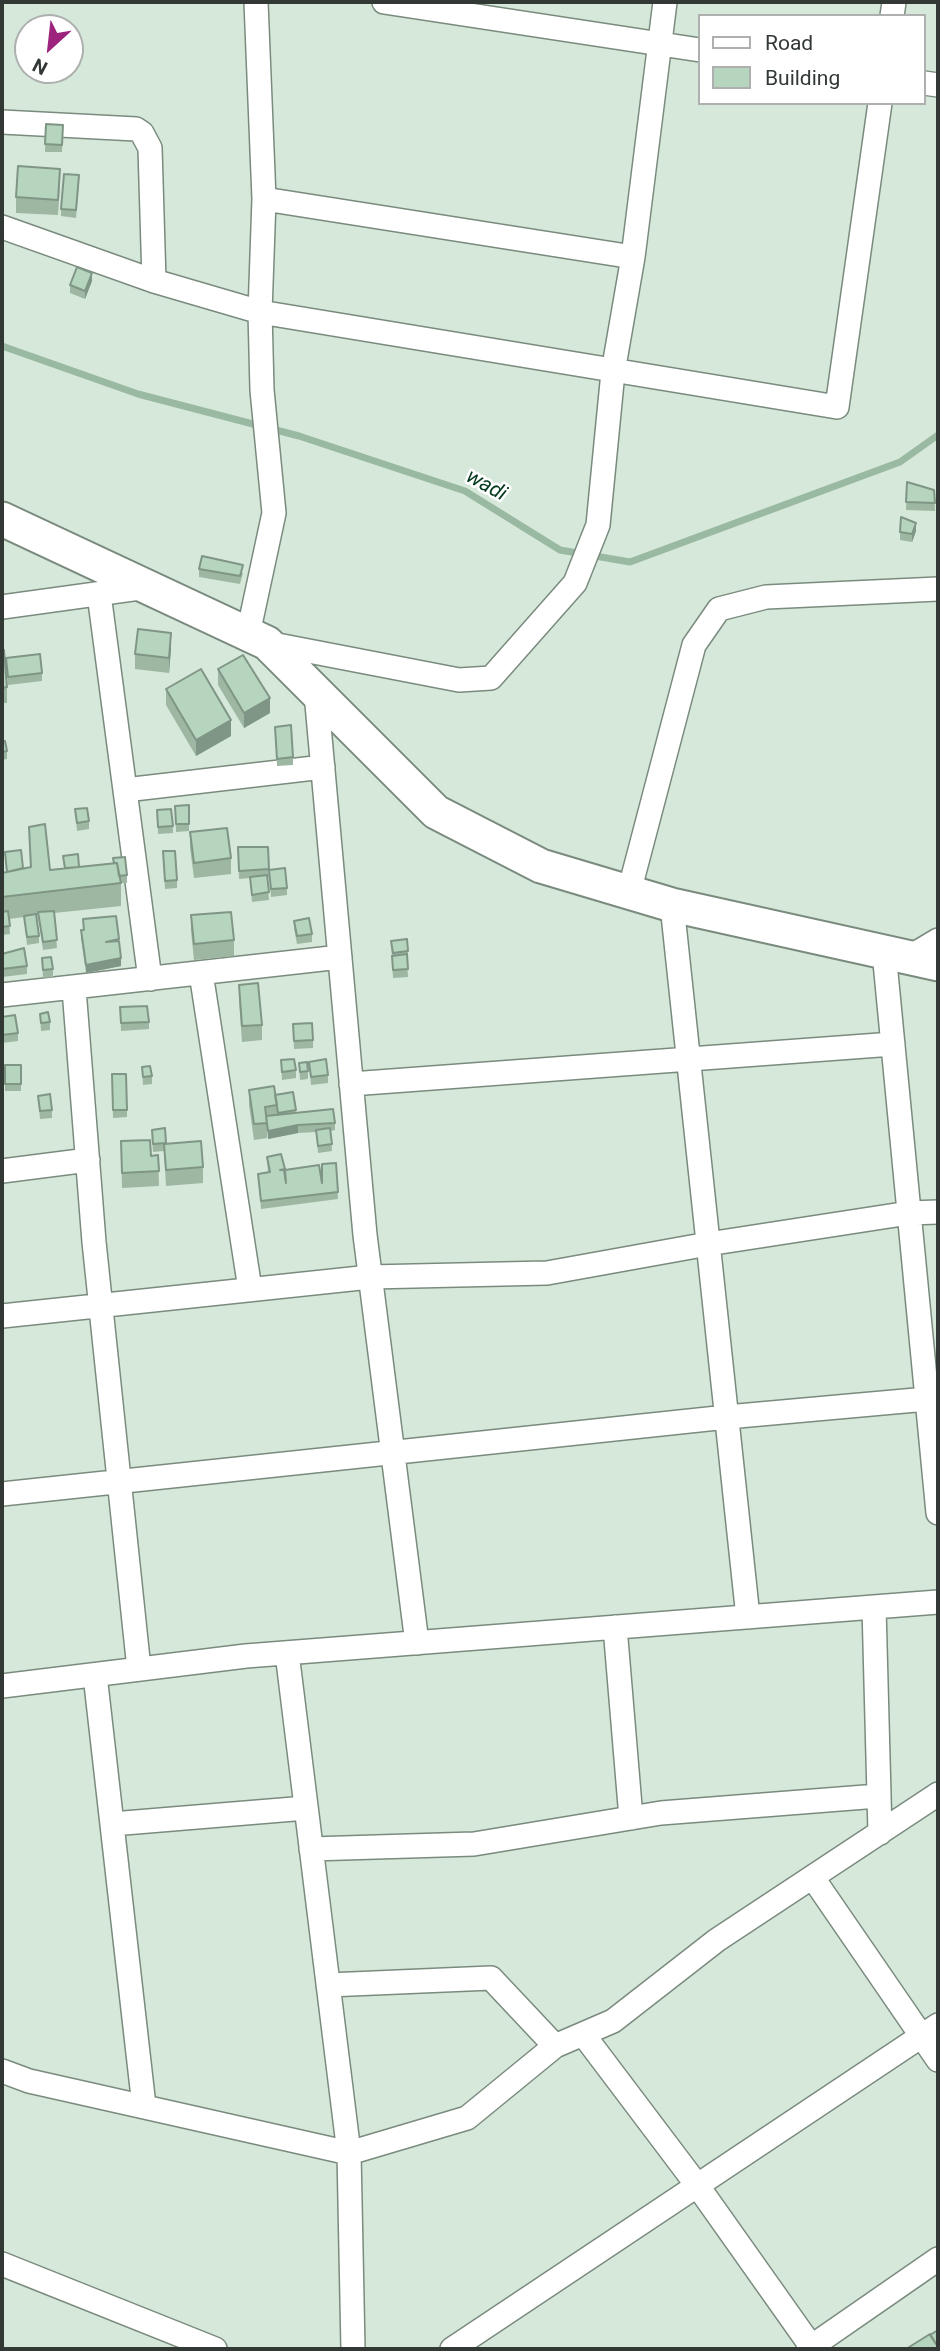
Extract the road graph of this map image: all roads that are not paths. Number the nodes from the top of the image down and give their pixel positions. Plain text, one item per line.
1 (256, 2) edge
2 (384, 2) edge
3 (665, 2) edge
4 (486, 10) edge
5 (658, 44) junction
6 (698, 50) edge
7 (880, 105) edge
8 (2, 122) edge
9 (264, 199) junction
10 (2, 227) edge
11 (633, 257) junction
12 (153, 281) junction
13 (260, 312) junction
14 (614, 372) junction
15 (2, 519) edge
16 (147, 587) junction
17 (938, 589) edge
18 (99, 594) junction
19 (2, 607) edge
20 (257, 639) junction
21 (316, 693) junction
22 (323, 767) junction
23 (125, 790) junction
24 (629, 892) junction
25 (672, 905) junction
26 (938, 940) edge
27 (340, 957) junction
28 (910, 958) edge
29 (201, 973) junction
30 (150, 979) junction
31 (74, 989) junction
32 (2, 995) edge
33 (893, 1044) junction
34 (688, 1058) junction
35 (351, 1084) junction
36 (88, 1160) junction
37 (2, 1171) edge
38 (938, 1212) edge
39 (909, 1213) junction
40 (708, 1244) junction
41 (370, 1277) junction
42 (250, 1289) junction
43 (100, 1304) junction
44 (2, 1316) edge
45 (933, 1399) edge
46 (727, 1417) junction
47 (393, 1452) junction
48 (118, 1482) junction
49 (2, 1494) edge
50 (938, 1513) edge
51 (938, 1602) edge
52 (874, 1607) junction
53 (748, 1617) junction
54 (615, 1627) junction
55 (417, 1643) junction
56 (287, 1653) junction
57 (139, 1669) junction
58 (95, 1675) junction
59 (2, 1686) edge
60 (938, 1794) edge
61 (878, 1796) junction
62 (306, 1808) junction
63 (631, 1818) junction
64 (112, 1824) junction
65 (880, 1833) junction
66 (311, 1849) junction
67 (813, 1878) junction
68 (328, 1985) junction
69 (930, 2030) edge
70 (583, 2034) junction
71 (555, 2046) junction
72 (938, 2060) edge
73 (2, 2071) edge
74 (144, 2106) junction
75 (349, 2153) junction
76 (697, 2185) junction
77 (938, 2259) edge
78 (2, 2264) edge
79 (215, 2349) edge
80 (353, 2349) edge
81 (452, 2349) edge
82 (811, 2349) edge

1 - 9 street
2 - 4 street
3 - 5 street
4 - 5 street
5 - 6 street
5 - 11 street
7 - 14 street
8 - 12 street
9 - 11 street
9 - 13 street
10 - 12 street
11 - 14 street
12 - 13 street
13 - 14 street
13 - 20 street
14 - 20 street
15 - 16 street
16 - 18 street
16 - 20 street
17 - 24 street
18 - 19 street
18 - 23 street
20 - 21 street
21 - 22 street
21 - 24 street
22 - 23 street
22 - 27 street
23 - 30 street
24 - 25 street
25 - 28 street
25 - 34 street
26 - 28 street
27 - 29 street
27 - 35 street
28 - 33 street
29 - 30 street
29 - 42 street
30 - 31 street
31 - 32 street
31 - 36 street
33 - 34 street
33 - 39 street
34 - 35 street
34 - 40 street
35 - 41 street
36 - 37 street
36 - 43 street
38 - 39 street
39 - 40 street
39 - 45 street
40 - 41 street
40 - 46 street
41 - 42 street
41 - 47 street
42 - 43 street
43 - 44 street
43 - 48 street
45 - 46 street
45 - 50 street
46 - 47 street
46 - 53 street
47 - 48 street
47 - 55 street
48 - 49 street
48 - 57 street
51 - 52 street
52 - 53 street
52 - 61 street
53 - 54 street
54 - 55 street
54 - 63 street
55 - 56 street
56 - 57 street
56 - 62 street
57 - 58 street
58 - 59 street
58 - 64 street
60 - 65 street
61 - 63 street
61 - 65 street
62 - 64 street
62 - 66 street
63 - 66 street
64 - 74 street
65 - 67 street
66 - 68 street
67 - 69 street
67 - 70 street
68 - 71 street
68 - 75 street
69 - 72 street
69 - 76 street
70 - 71 street
70 - 76 street
71 - 75 street
73 - 74 street
74 - 75 street
75 - 80 street
76 - 81 street
76 - 82 street
77 - 82 street
78 - 79 street

